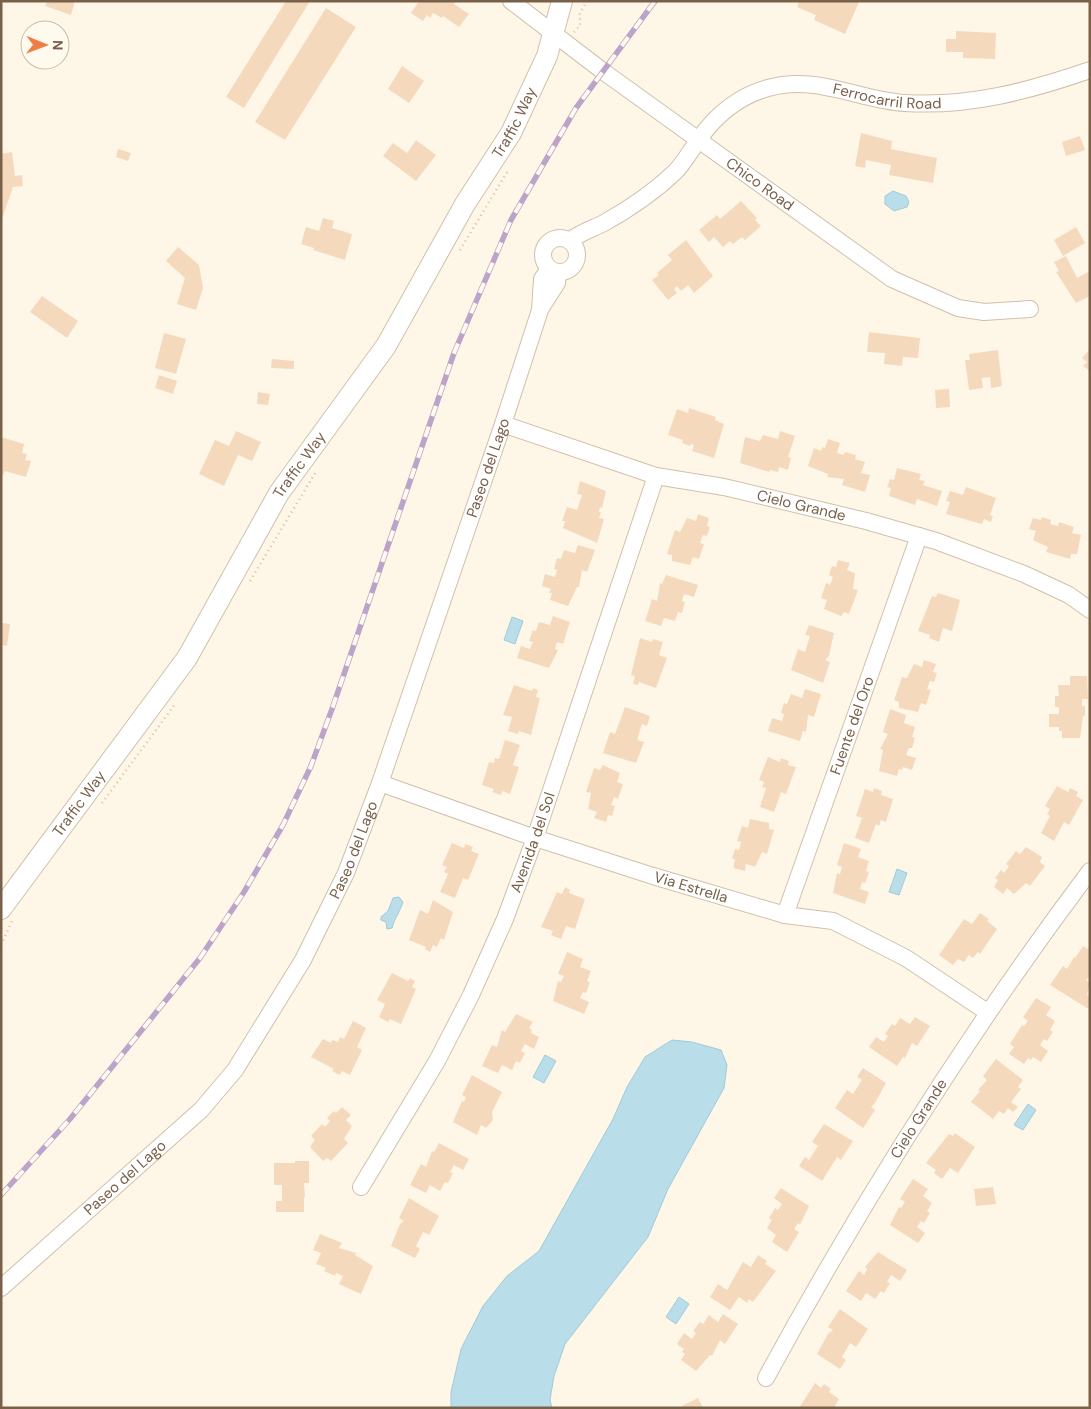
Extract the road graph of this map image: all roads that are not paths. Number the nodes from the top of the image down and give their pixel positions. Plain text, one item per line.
1 (511, 1) edge
2 (562, 1) edge
3 (555, 33) junction
4 (1090, 70) edge
5 (698, 139) junction
6 (570, 240) junction
7 (554, 271) junction
8 (1030, 309) dead end
9 (503, 424) junction
10 (656, 476) junction
11 (919, 536) junction
12 (1090, 610) edge
13 (380, 783) junction
14 (535, 838) junction
15 (1090, 871) edge
16 (1, 909) edge
17 (785, 915) junction
18 (987, 1012) junction
19 (361, 1187) dead end
20 (1, 1288) edge
21 (766, 1378) dead end

1 - 3 street, Chico Road
2 - 3 street, Traffic Way
3 - 5 street, Chico Road
3 - 16 street, Traffic Way
4 - 5 street, Ferrocarril Road
5 - 6 street
5 - 8 street, Chico Road
6 - 7 street
6 - 7 street
7 - 9 street, Paseo del Lago
9 - 10 street, Cielo Grande
9 - 13 street, Paseo del Lago
10 - 11 street, Cielo Grande
10 - 14 street, Avenida del Sol
11 - 12 street, Cielo Grande
11 - 17 street, Fuente del Oro
13 - 14 street, Via Estrella
13 - 20 street, Paseo del Lago
14 - 17 street, Via Estrella
14 - 19 street, Avenida del Sol
15 - 18 street, Cielo Grande
17 - 18 street, Via Estrella
18 - 21 street, Cielo Grande

